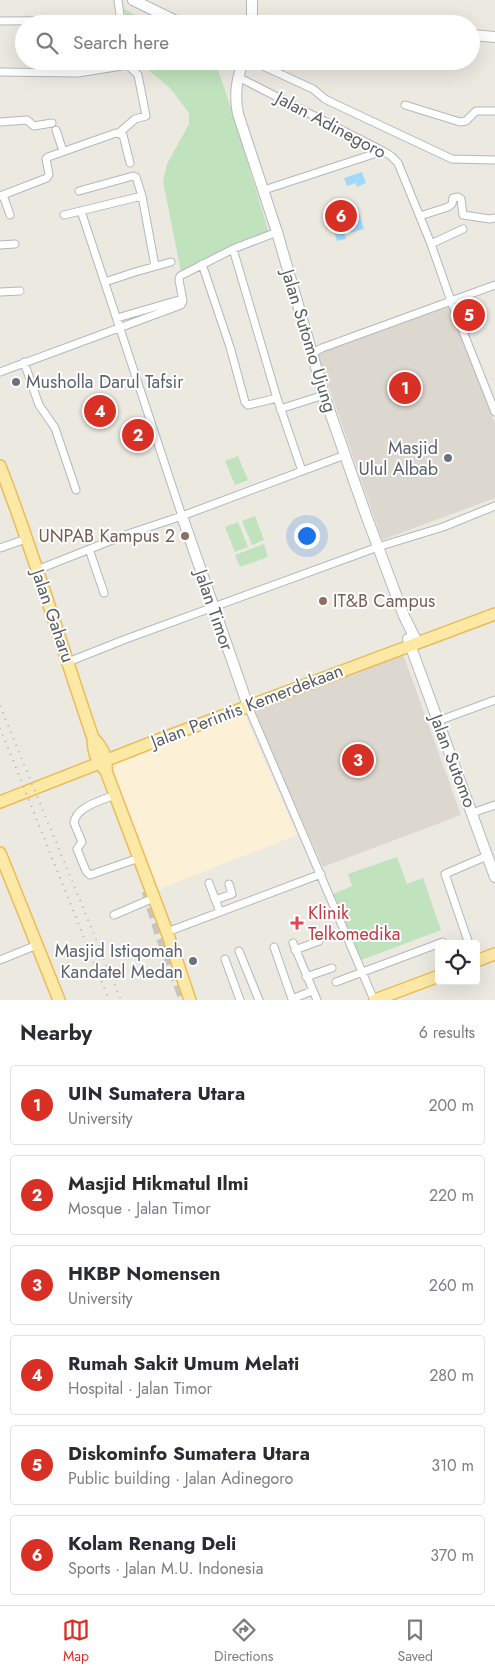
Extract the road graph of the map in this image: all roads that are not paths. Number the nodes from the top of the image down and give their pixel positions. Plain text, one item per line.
1 (133, 0) edge
2 (252, 0) edge
3 (118, 2) edge
4 (120, 15) edge
5 (164, 15) edge
6 (252, 15) edge
7 (0, 20) edge
8 (15, 20) edge
9 (480, 36) edge
10 (495, 37) edge
11 (93, 70) edge
12 (134, 70) edge
13 (240, 70) edge
14 (272, 70) edge
15 (0, 72) edge
16 (238, 77) junction
17 (405, 105) dead end
18 (495, 111) edge
19 (0, 122) edge
20 (52, 123) dead end
21 (56, 130) dead end
22 (119, 133) junction
23 (383, 150) junction
24 (63, 151) junction
25 (495, 160) edge
26 (130, 163) dead end
27 (264, 190) junction
28 (79, 191) dead end
29 (2, 195) edge
30 (142, 196) junction
31 (81, 211) junction
32 (10, 215) dead end
33 (64, 215) dead end
34 (420, 216) junction
35 (495, 218) edge
36 (463, 230) dead end
37 (277, 232) junction
38 (15, 244) dead end
39 (431, 244) junction
40 (0, 245) edge
41 (233, 250) junction
42 (171, 262) dead end
43 (202, 264) junction
44 (155, 266) junction
45 (106, 282) junction
46 (495, 285) edge
47 (0, 292) edge
48 (20, 292) dead end
49 (179, 300) dead end
50 (451, 301) junction
51 (117, 318) junction
52 (120, 328) junction
53 (312, 353) junction
54 (24, 362) junction
55 (0, 372) edge
56 (324, 395) junction
57 (277, 398) junction
58 (280, 409) junction
59 (495, 412) edge
60 (344, 455) junction
61 (0, 466) edge
62 (302, 471) junction
63 (3, 485) edge
64 (76, 490) dead end
65 (495, 506) edge
66 (182, 516) junction
67 (26, 539) junction
68 (378, 547) junction
69 (0, 548) edge
70 (89, 549) junction
71 (37, 570) junction
72 (104, 594) dead end
73 (213, 608) junction
74 (495, 614) edge
75 (413, 643) junction
76 (68, 662) junction
77 (495, 700) edge
78 (247, 702) junction
79 (438, 722) junction
80 (104, 765) junction
81 (114, 795) junction
82 (0, 802) edge
83 (495, 805) edge
84 (472, 813) junction
85 (0, 854) edge
86 (487, 856) junction
87 (139, 858) junction
88 (321, 874) junction
89 (495, 878) edge
90 (209, 884) dead end
91 (229, 884) dead end
92 (149, 900) dead end
93 (215, 900) junction
94 (220, 912) junction
95 (114, 915) dead end
96 (167, 932) junction
97 (468, 940) edge
98 (319, 941) dead end
99 (37, 945) junction
100 (435, 945) edge
101 (274, 948) dead end
102 (240, 951) dead end
103 (495, 954) edge
104 (225, 959) dead end
105 (0, 960) edge
106 (480, 960) edge
107 (332, 968) dead end
108 (361, 972) junction
109 (306, 977) junction
110 (435, 977) edge
111 (336, 982) dead end
112 (312, 991) junction
113 (290, 999) edge
114 (59, 1000) edge
115 (190, 1000) edge
116 (240, 1000) edge
117 (259, 1000) edge
118 (317, 1000) edge
119 (374, 1000) edge

1 - 5 main road
2 - 6 main road
3 - 4 street
7 - 8 street
9 - 10 main road
11 - 15 street
12 - 22 street
13 - 16 main road, Jalan Sutomo Ujung
14 - 25 street
16 - 23 street, Jalan Adinegoro
16 - 27 main road, Jalan Sutomo Ujung
17 - 18 street
19 - 20 street
21 - 24 street
22 - 24 street
22 - 26 street
23 - 27 street
23 - 34 street, Jalan Adinegoro
24 - 29 street
27 - 37 main road, Jalan Sutomo Ujung
28 - 30 street
29 - 32 street
30 - 31 street
30 - 44 street
31 - 33 street
31 - 45 street, Jalan Timor
34 - 35 street
34 - 39 street, Jalan Adinegoro
36 - 39 street
37 - 41 street
37 - 53 main road, Jalan Sutomo Ujung
38 - 40 street
39 - 50 street, Jalan Adinegoro
41 - 43 street
41 - 57 street
42 - 44 street
43 - 52 street
43 - 57 street
44 - 45 street
45 - 51 street, Jalan Timor
46 - 50 street
47 - 48 street
49 - 51 street
50 - 53 street
50 - 59 street, Jalan Adinegoro
51 - 52 street, Jalan Timor
52 - 54 street
52 - 66 street, Jalan Timor
53 - 56 main road, Jalan Sutomo Ujung
54 - 55 street
54 - 64 street
56 - 58 street
56 - 60 main road, Jalan Sutomo Ujung
57 - 58 street
58 - 62 street
60 - 62 street
60 - 68 main road, Jalan Sutomo Ujung
61 - 63 main road, Jalan Gaharu
62 - 66 street
63 - 67 main road, Jalan Gaharu
65 - 68 street
66 - 70 street
66 - 73 main road, Jalan Timor
67 - 69 street
67 - 71 main road, Jalan Gaharu
68 - 73 street
68 - 75 main road, Jalan Sutomo Ujung
70 - 71 street
70 - 72 street
71 - 76 main road, Jalan Gaharu
73 - 76 street
73 - 78 main road, Jalan Timor
74 - 75 main road, Jalan Perintis Kemerdekaan
75 - 78 main road, Jalan Perintis Kemerdekaan
75 - 79 main road, Jalan Sutomo
76 - 80 main road, Jalan Gaharu
77 - 79 street
78 - 80 main road, Jalan Perintis Kemerdekaan
78 - 88 street, Jalan Timor
79 - 84 main road, Jalan Sutomo
80 - 81 main road, Jalan Gaharu
80 - 82 main road, Jalan Perintis Kemerdekaan
81 - 87 main road, Jalan Gaharu
81 - 87 street
83 - 84 street
84 - 86 main road, Jalan Sutomo
85 - 99 main road
86 - 89 main road, Jalan Sutomo
86 - 97 street
87 - 96 main road, Jalan Gaharu
88 - 94 street
88 - 108 street, Jalan Timor
90 - 93 street
91 - 93 street
92 - 95 street
93 - 94 street
94 - 96 street
96 - 115 main road, Jalan Gaharu
98 - 109 street
99 - 105 street
99 - 114 main road
100 - 108 street
101 - 113 street
102 - 117 street
103 - 106 main road
104 - 116 street
107 - 109 street
108 - 111 street
108 - 119 street, Jalan Timor
109 - 112 street
110 - 119 main road
112 - 113 street
112 - 118 street

